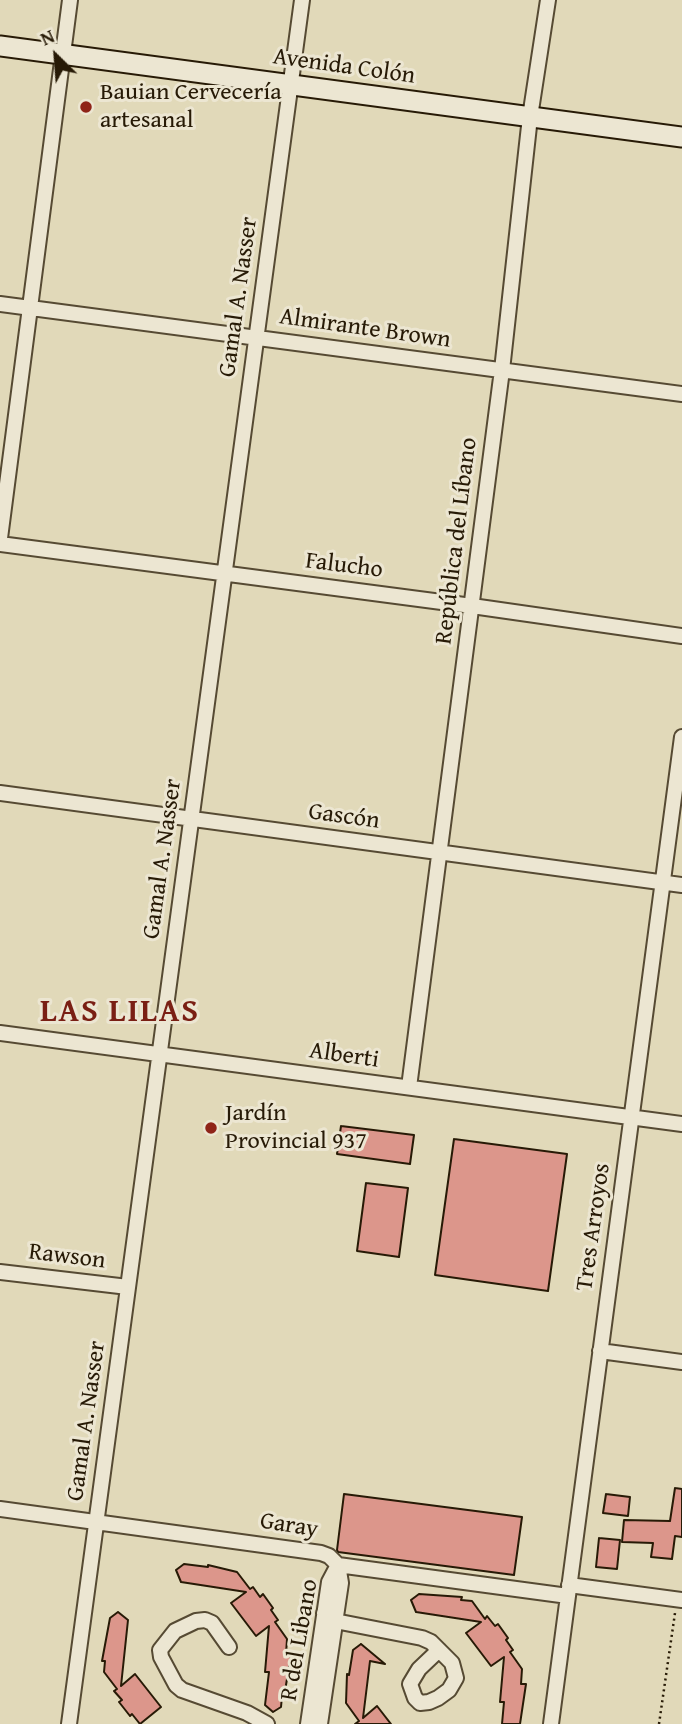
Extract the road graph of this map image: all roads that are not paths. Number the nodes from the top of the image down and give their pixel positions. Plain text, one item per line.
1 (70, 0) edge
2 (302, 0) edge
3 (548, 0) edge
4 (0, 46) edge
5 (63, 55) junction
6 (291, 85) junction
7 (530, 117) junction
8 (682, 137) edge
9 (0, 304) edge
10 (30, 308) junction
11 (256, 338) junction
12 (502, 370) junction
13 (682, 394) edge
14 (0, 538) edge
15 (0, 544) edge
16 (225, 573) junction
17 (472, 606) junction
18 (682, 636) edge
19 (682, 737) edge
20 (0, 793) edge
21 (191, 819) junction
22 (439, 853) junction
23 (663, 883) junction
24 (682, 886) edge
25 (0, 1033) edge
26 (160, 1054) junction
27 (409, 1087) junction
28 (632, 1117) junction
29 (682, 1124) edge
30 (0, 1272) edge
31 (128, 1287) junction
32 (600, 1351) junction
33 (682, 1362) edge
34 (0, 1509) edge
35 (97, 1522) junction
36 (338, 1565) junction
37 (569, 1590) junction
38 (679, 1600) edge
39 (330, 1617) junction
40 (229, 1647) dead end
41 (439, 1650) dead end
42 (69, 1724) edge
43 (267, 1724) edge
44 (308, 1724) edge
45 (320, 1724) edge
46 (551, 1724) edge

1 - 5 street
2 - 6 street, Gamal A. Nasser
3 - 7 street, República del Líbano
4 - 5 main road, Avenida Colón
5 - 6 main road, Avenida Colón
5 - 10 street
6 - 7 main road, Avenida Colón
6 - 11 street, Gamal A. Nasser
7 - 8 main road, Avenida Colón
7 - 12 street, República del Líbano
9 - 10 street, Almirante Brown
10 - 11 street, Almirante Brown
10 - 14 street
11 - 12 street, Almirante Brown
11 - 16 street, Gamal A. Nasser
12 - 13 street, Almirante Brown
12 - 17 street, República del Líbano
15 - 16 street, Falucho
16 - 17 street, Falucho
16 - 21 street, Gamal A. Nasser
17 - 18 street, Falucho
17 - 22 street, República del Líbano
19 - 23 street, Tres Arroyos
20 - 21 street, Gascón
21 - 22 street, Gascón
21 - 26 street, Gamal A. Nasser
22 - 23 street, Gascón
22 - 27 street, República del Líbano
23 - 24 street, Gascón
23 - 28 street, Tres Arroyos
25 - 26 street, Alberti
26 - 27 street, Alberti
26 - 31 street, Gamal A. Nasser
27 - 28 street, Alberti
28 - 29 street, Alberti
28 - 32 street, Tres Arroyos
30 - 31 street, Rawson
31 - 35 street, Gamal A. Nasser
32 - 33 street
32 - 37 street, Tres Arroyos
34 - 35 street, Garay
35 - 36 street, Garay
35 - 42 street, Gamal A. Nasser
36 - 37 street, Garay
36 - 39 street, R del Libano
37 - 38 street, Garay
37 - 46 street, Tres Arroyos
39 - 41 street
39 - 44 street, R del Libano
39 - 45 street
40 - 43 street

